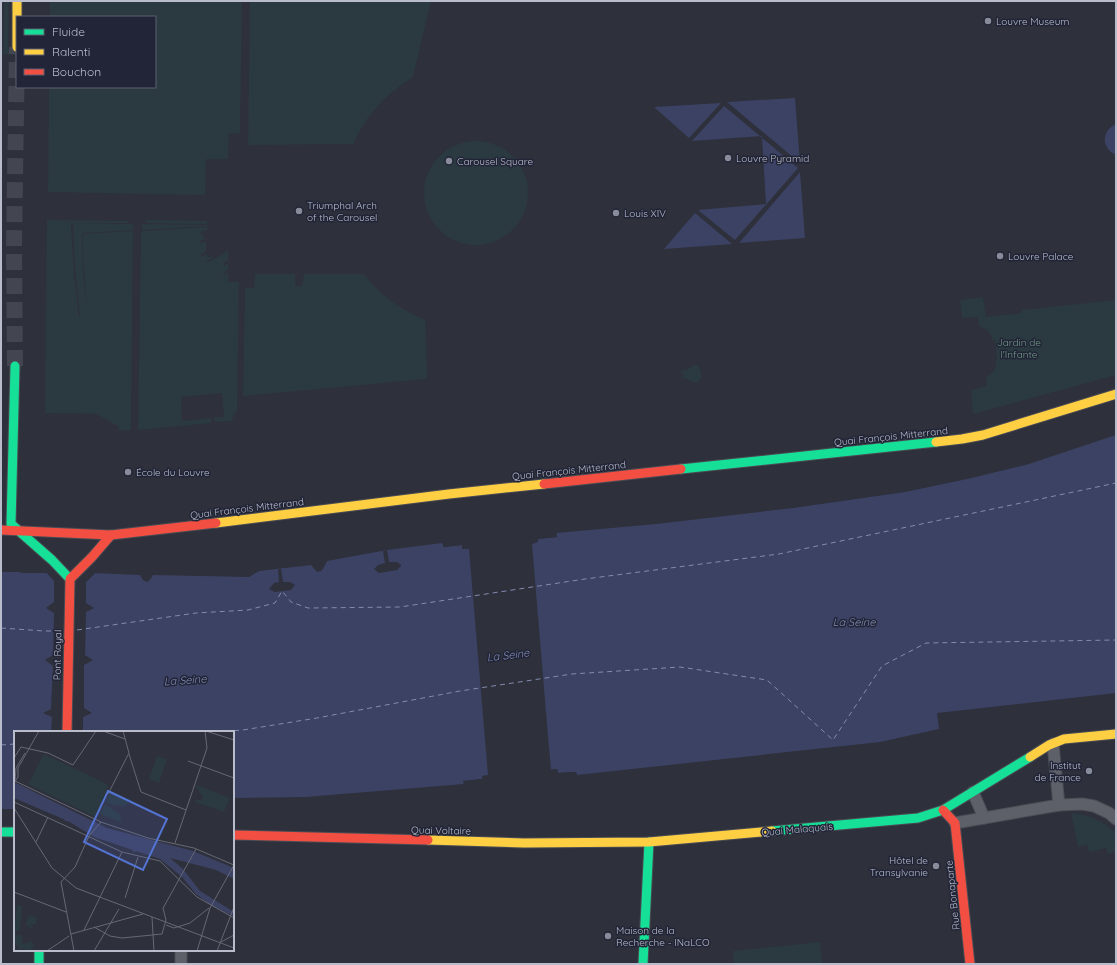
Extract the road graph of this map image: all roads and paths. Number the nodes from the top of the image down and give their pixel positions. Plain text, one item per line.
1 (17, 1) edge
2 (17, 16) edge
3 (14, 366) tunnel mouth
4 (1116, 394) edge
5 (1, 530) edge
6 (19, 531) junction
7 (111, 535) junction
8 (70, 578) junction
9 (67, 731) edge
10 (1116, 734) edge
11 (1052, 744) junction
12 (973, 792) junction
13 (1059, 805) junction
14 (943, 810) junction
15 (984, 818) junction
16 (1116, 818) edge
17 (956, 823) junction
18 (1, 832) edge
19 (14, 832) edge
20 (234, 835) edge
21 (649, 842) junction
22 (39, 951) edge
23 (181, 951) edge
24 (39, 964) edge
25 (181, 964) edge
26 (643, 964) edge
27 (970, 964) edge

1 - 2 main road
3 - 6 main road
4 - 7 main road, Quai François Mitterrand
5 - 6 main road, Quai François Mitterrand
6 - 7 main road, Quai François Mitterrand
6 - 8 main road
7 - 8 main road
8 - 9 main road, Pont Royal
10 - 11 main road, Quai Malaquais
11 - 12 main road, Quai Malaquais
11 - 13 street
12 - 14 main road, Quai Malaquais
12 - 15 street
13 - 15 street
13 - 16 street
14 - 17 main road
14 - 21 main road, Quai Malaquais
15 - 17 street
17 - 27 main road, Rue Bonaparte
18 - 19 main road
20 - 21 main road, Quai Voltaire
21 - 26 main road
22 - 24 main road
23 - 25 street

